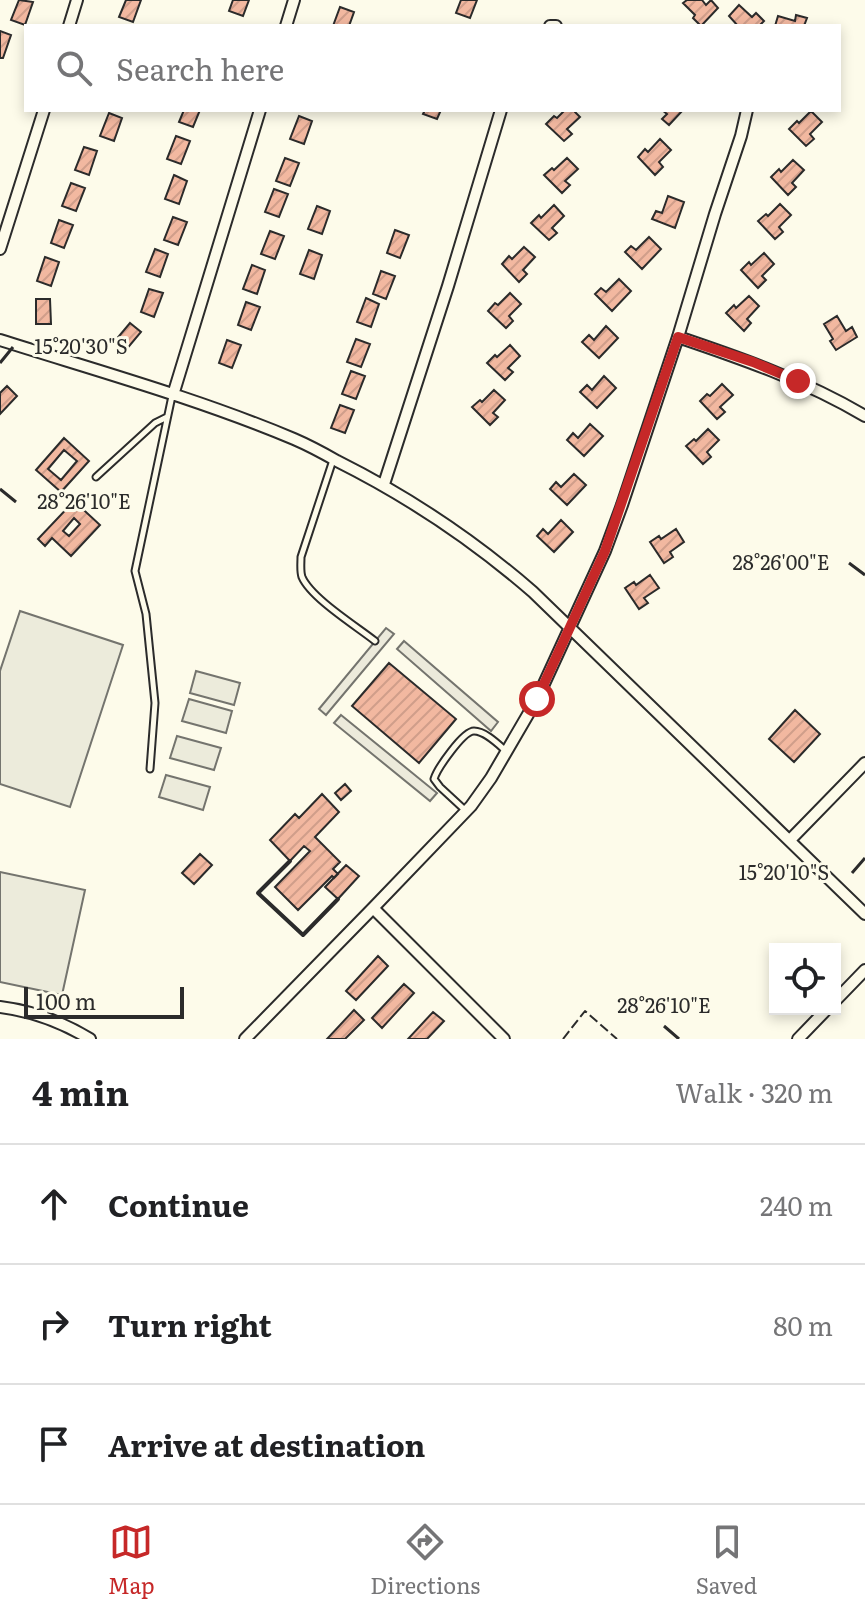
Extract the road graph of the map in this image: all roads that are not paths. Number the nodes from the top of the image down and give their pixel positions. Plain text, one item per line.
1 (77, 0) edge
2 (294, 0) edge
3 (70, 24) edge
4 (287, 24) edge
5 (43, 112) edge
6 (259, 112) edge
7 (500, 112) edge
8 (747, 112) edge
9 (0, 249) edge
10 (678, 337) junction
11 (0, 340) edge
12 (173, 395) junction
13 (168, 416) junction
14 (865, 416) edge
15 (333, 459) junction
16 (96, 477) dead end
17 (384, 484) junction
18 (570, 627) junction
19 (375, 641) dead end
20 (507, 751) junction
21 (865, 763) edge
22 (150, 769) dead end
23 (466, 811) junction
24 (790, 840) junction
25 (373, 908) junction
26 (865, 914) edge
27 (865, 970) edge
28 (841, 995) edge
29 (0, 1007) edge
30 (821, 1015) edge
31 (90, 1039) edge
32 (245, 1039) edge
33 (504, 1039) edge
34 (798, 1039) edge

1 - 3 street
2 - 4 street
5 - 9 street
6 - 12 street
7 - 17 street
8 - 10 street
10 - 14 street
10 - 18 street
11 - 12 street
12 - 13 lane
12 - 15 street
13 - 16 lane
13 - 22 lane
15 - 17 street
15 - 19 lane
17 - 18 street
18 - 20 street
18 - 24 street
20 - 23 street
20 - 23 lane
21 - 24 street
23 - 25 street
24 - 26 street
25 - 32 street
25 - 33 street
27 - 28 street
29 - 31 street
30 - 34 street

